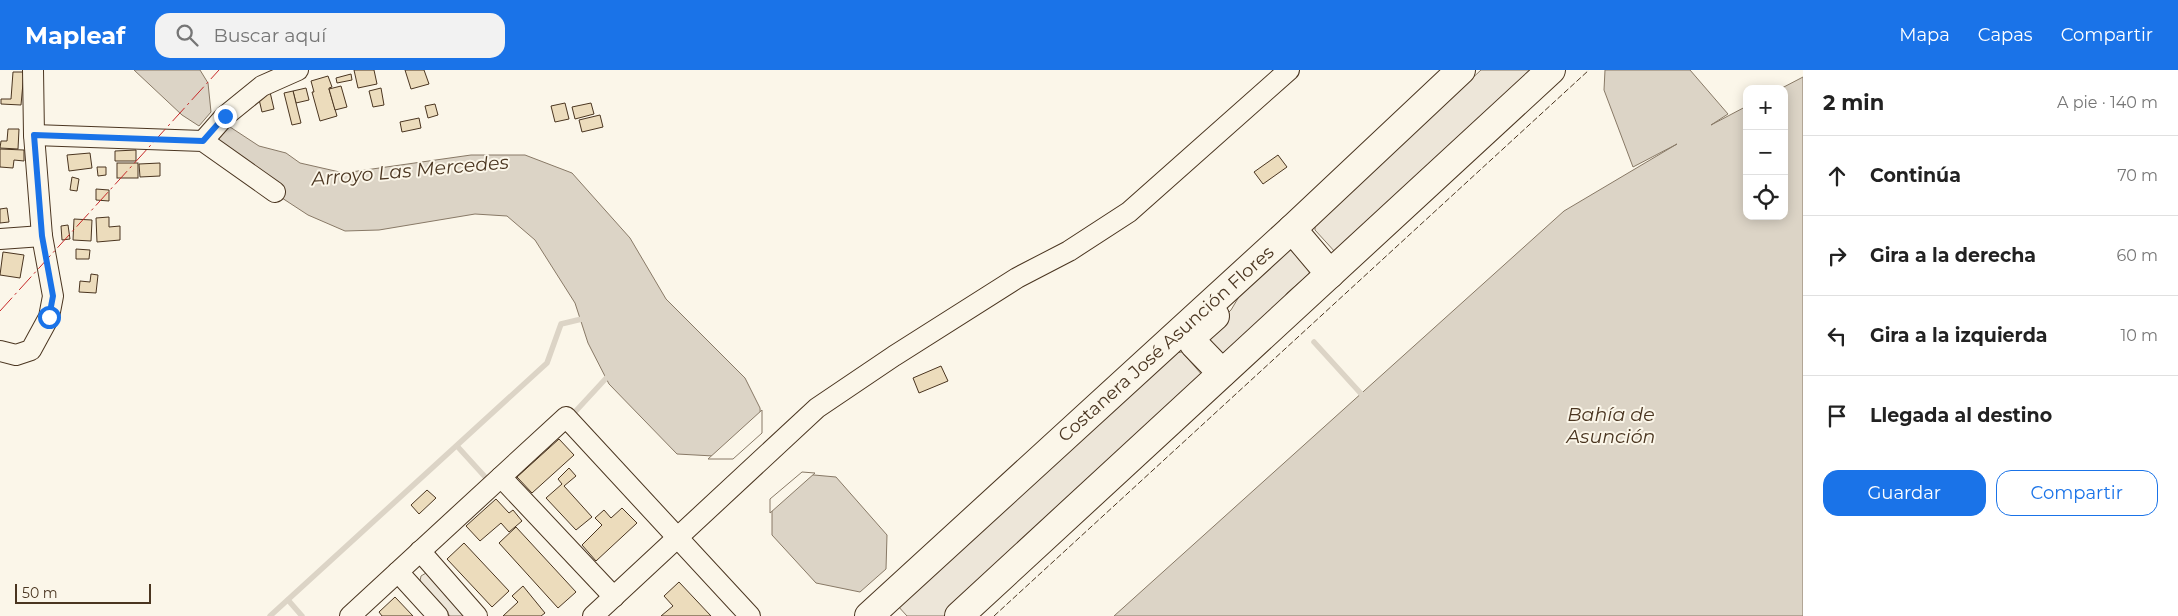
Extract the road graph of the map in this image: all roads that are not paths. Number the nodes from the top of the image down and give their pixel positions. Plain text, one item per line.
1 (33, 70) edge
2 (298, 70) edge
3 (1289, 70) edge
4 (1461, 70) edge
5 (1551, 70) edge
6 (268, 75) edge
7 (34, 135) junction
8 (206, 138) junction
9 (275, 192) dead end
10 (1292, 229) junction
11 (42, 236) junction
12 (0, 239) edge
13 (1330, 274) junction
14 (1228, 288) junction
15 (0, 351) edge
16 (1222, 373) junction
17 (501, 477) junction
18 (679, 538) junction
19 (420, 551) junction
20 (398, 572) junction
21 (614, 597) junction
22 (350, 616) edge
23 (438, 616) edge
24 (477, 616) edge
25 (593, 616) edge
26 (750, 616) edge
27 (869, 616) edge
28 (959, 616) edge

1 - 7 street
2 - 6 street
3 - 18 street
4 - 10 highway, Costanera José Asunción Flores
5 - 13 highway
6 - 8 street
7 - 8 street
7 - 11 street
8 - 9 street
10 - 13 highway
10 - 14 highway, Costanera José Asunción Flores
11 - 12 street
11 - 15 street
13 - 16 highway
14 - 16 highway
14 - 27 highway, Costanera José Asunción Flores
16 - 28 highway
17 - 18 street
17 - 19 street
17 - 21 street
18 - 21 street
18 - 26 street
19 - 20 street
19 - 24 street
20 - 22 street
20 - 23 street
21 - 25 street

